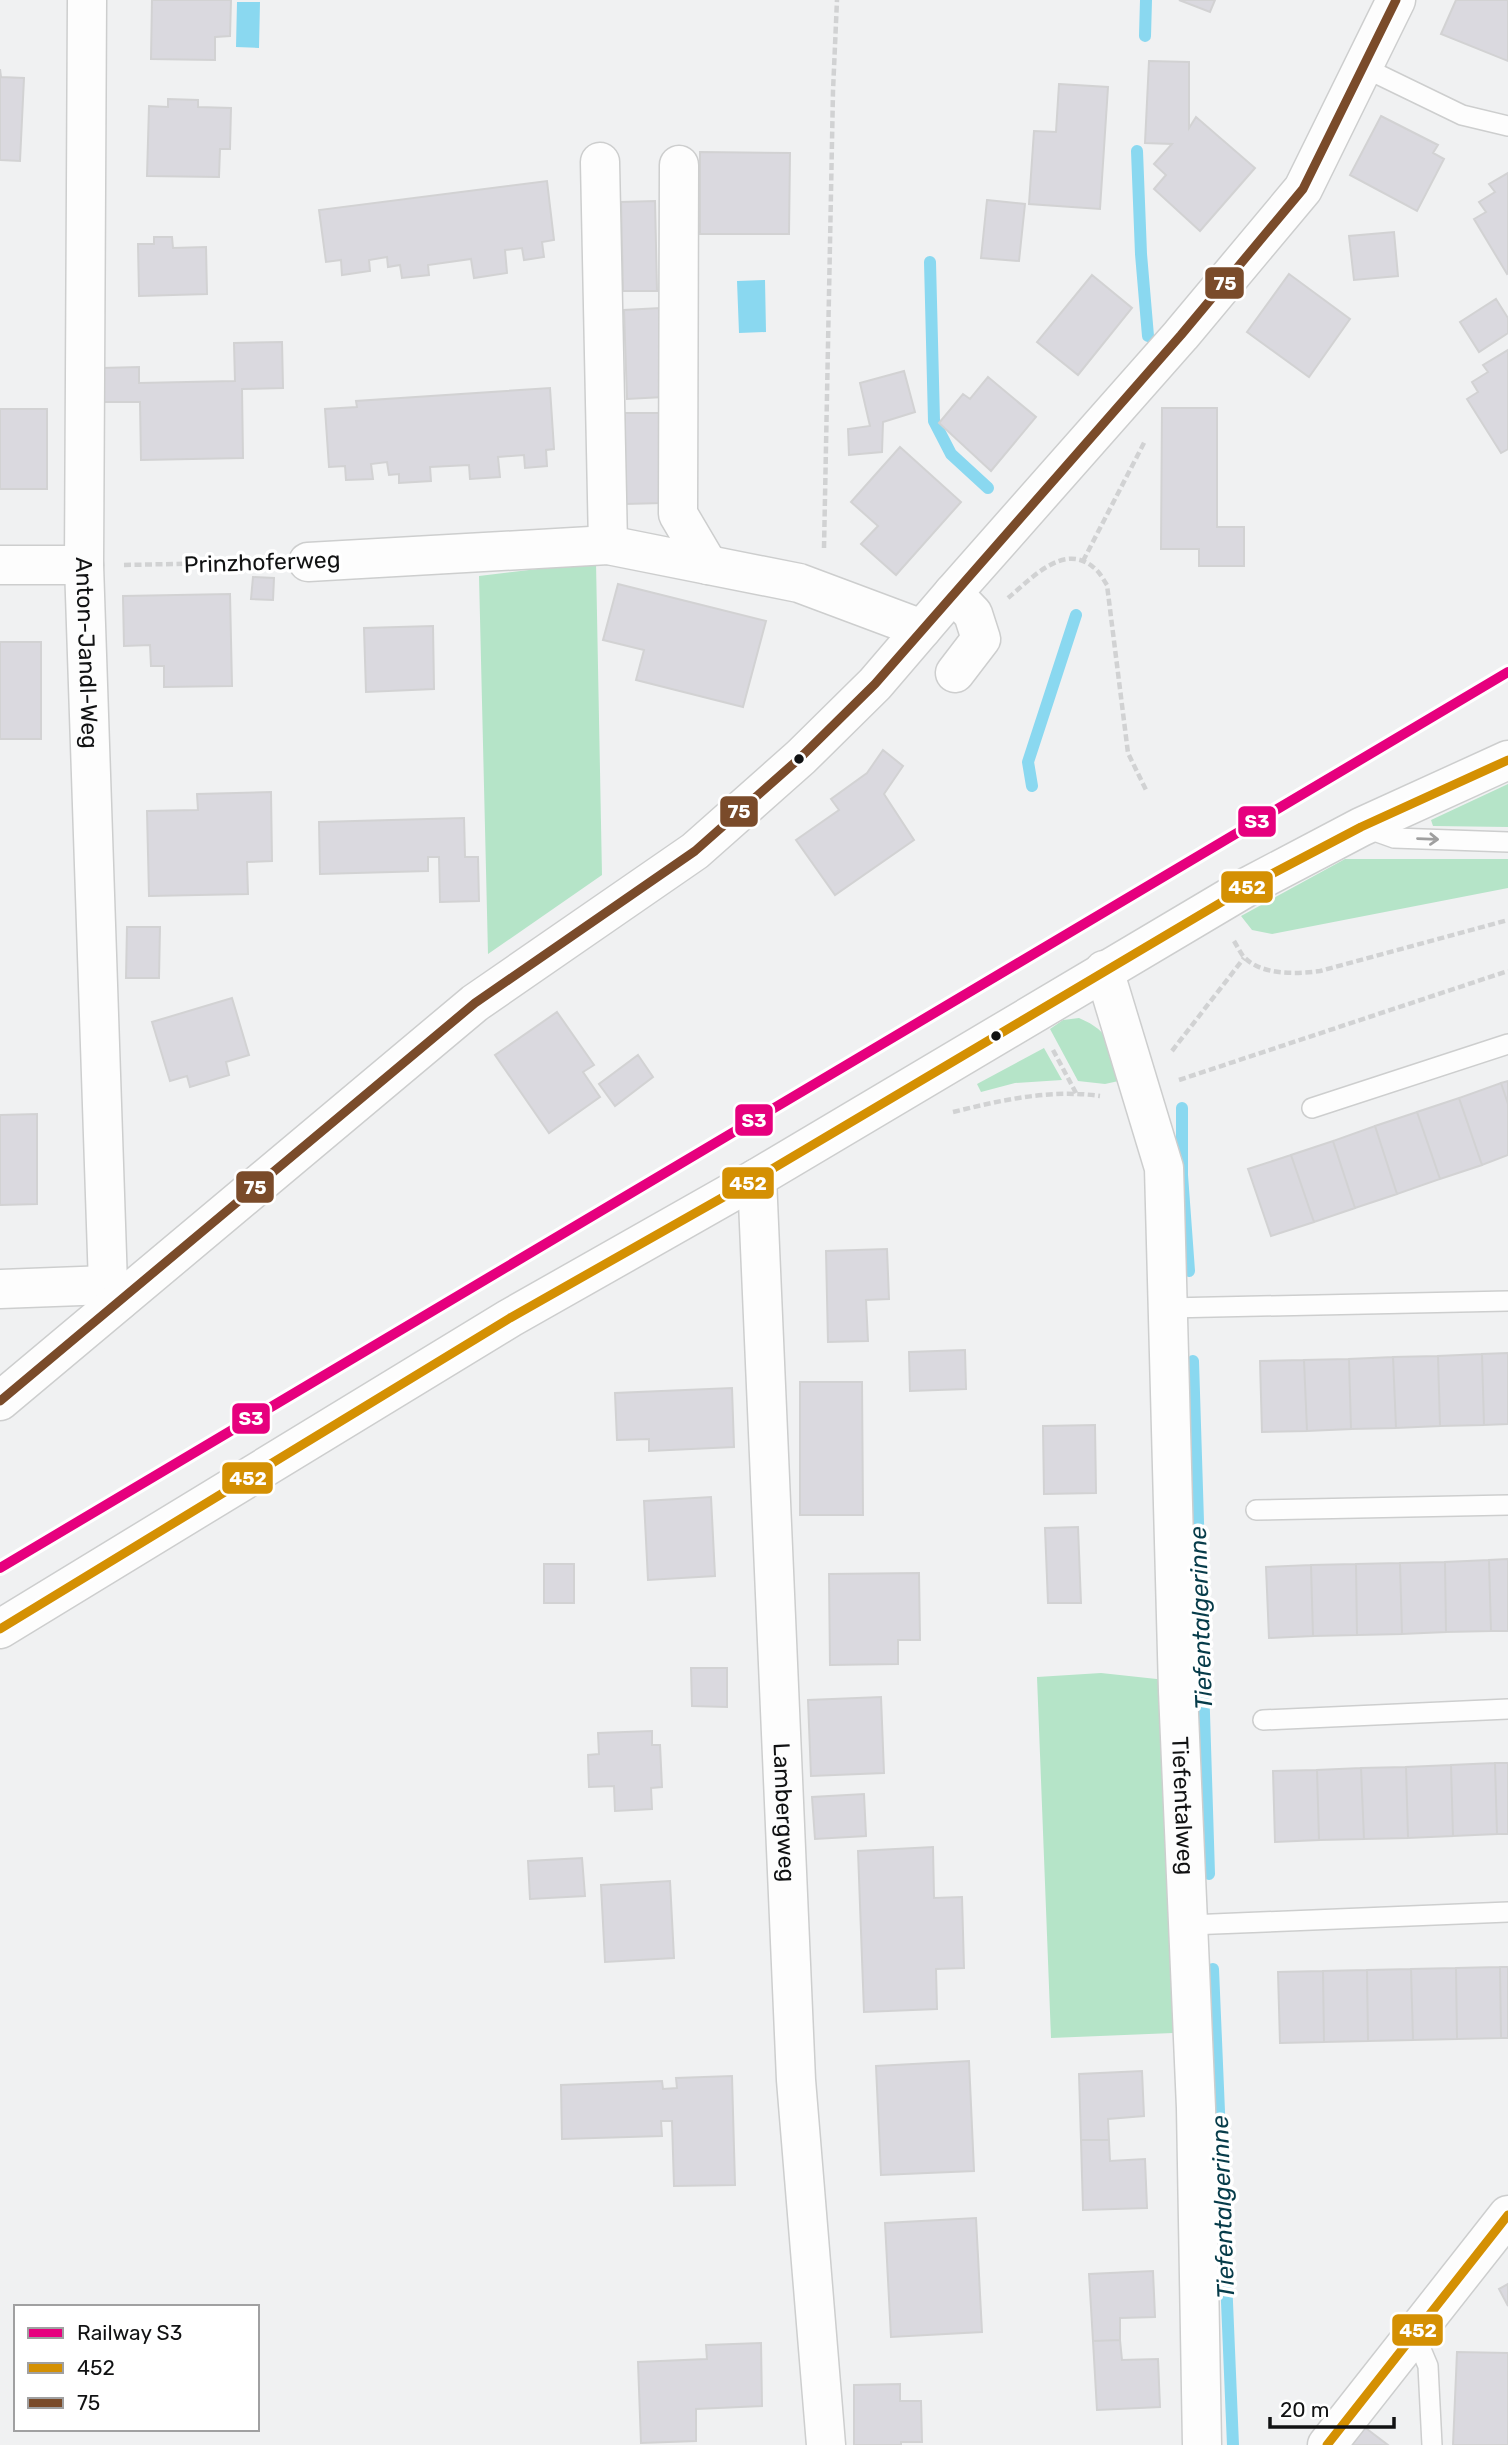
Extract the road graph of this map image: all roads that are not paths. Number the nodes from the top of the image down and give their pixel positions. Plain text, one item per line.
1 (87, 0) edge
2 (1396, 0) edge
3 (1363, 67) junction
4 (1508, 126) edge
5 (600, 162) dead end
6 (678, 165) dead end
7 (608, 545) junction
8 (308, 562) road end
9 (0, 565) edge
10 (84, 565) junction
11 (708, 565) junction
12 (963, 604) junction
13 (922, 629) junction
14 (954, 673) dead end
15 (1508, 760) edge
16 (1361, 827) junction
17 (1508, 842) edge
18 (1104, 970) junction
19 (1508, 1044) edge
20 (1312, 1108) dead end
21 (757, 1178) junction
22 (0, 1289) edge
23 (113, 1293) junction
24 (1508, 1301) edge
25 (1168, 1308) junction
26 (0, 1401) edge
27 (1508, 1505) edge
28 (1256, 1510) dead end
29 (0, 1629) edge
30 (1508, 1709) edge
31 (1263, 1720) dead end
32 (1508, 1912) edge
33 (1189, 1925) junction
34 (1508, 2214) edge
35 (1415, 2335) junction
36 (826, 2445) edge
37 (1202, 2445) edge
38 (1327, 2445) edge
39 (1432, 2445) edge

1 - 10 street, Anton-Jandl-Weg
2 - 3 street
3 - 4 lane
3 - 12 street
5 - 7 street
6 - 11 street
7 - 8 street, Prinzhoferweg
7 - 11 street, Prinzhoferweg
9 - 10 street
10 - 23 street, Anton-Jandl-Weg
11 - 13 street, Prinzhoferweg
12 - 13 street
12 - 14 street
13 - 23 street
15 - 16 street
16 -> 17 lane
16 - 18 street
18 - 21 street
18 - 25 street, Tiefentalweg
19 - 20 lane
21 - 29 street
21 - 36 street, Lambergweg
22 - 23 street
23 - 26 street
24 - 25 lane
25 - 33 street, Tiefentalweg
27 - 28 lane
30 - 31 lane
32 - 33 lane
33 - 37 street, Tiefentalweg
34 - 35 street
35 - 38 street
35 - 39 lane

